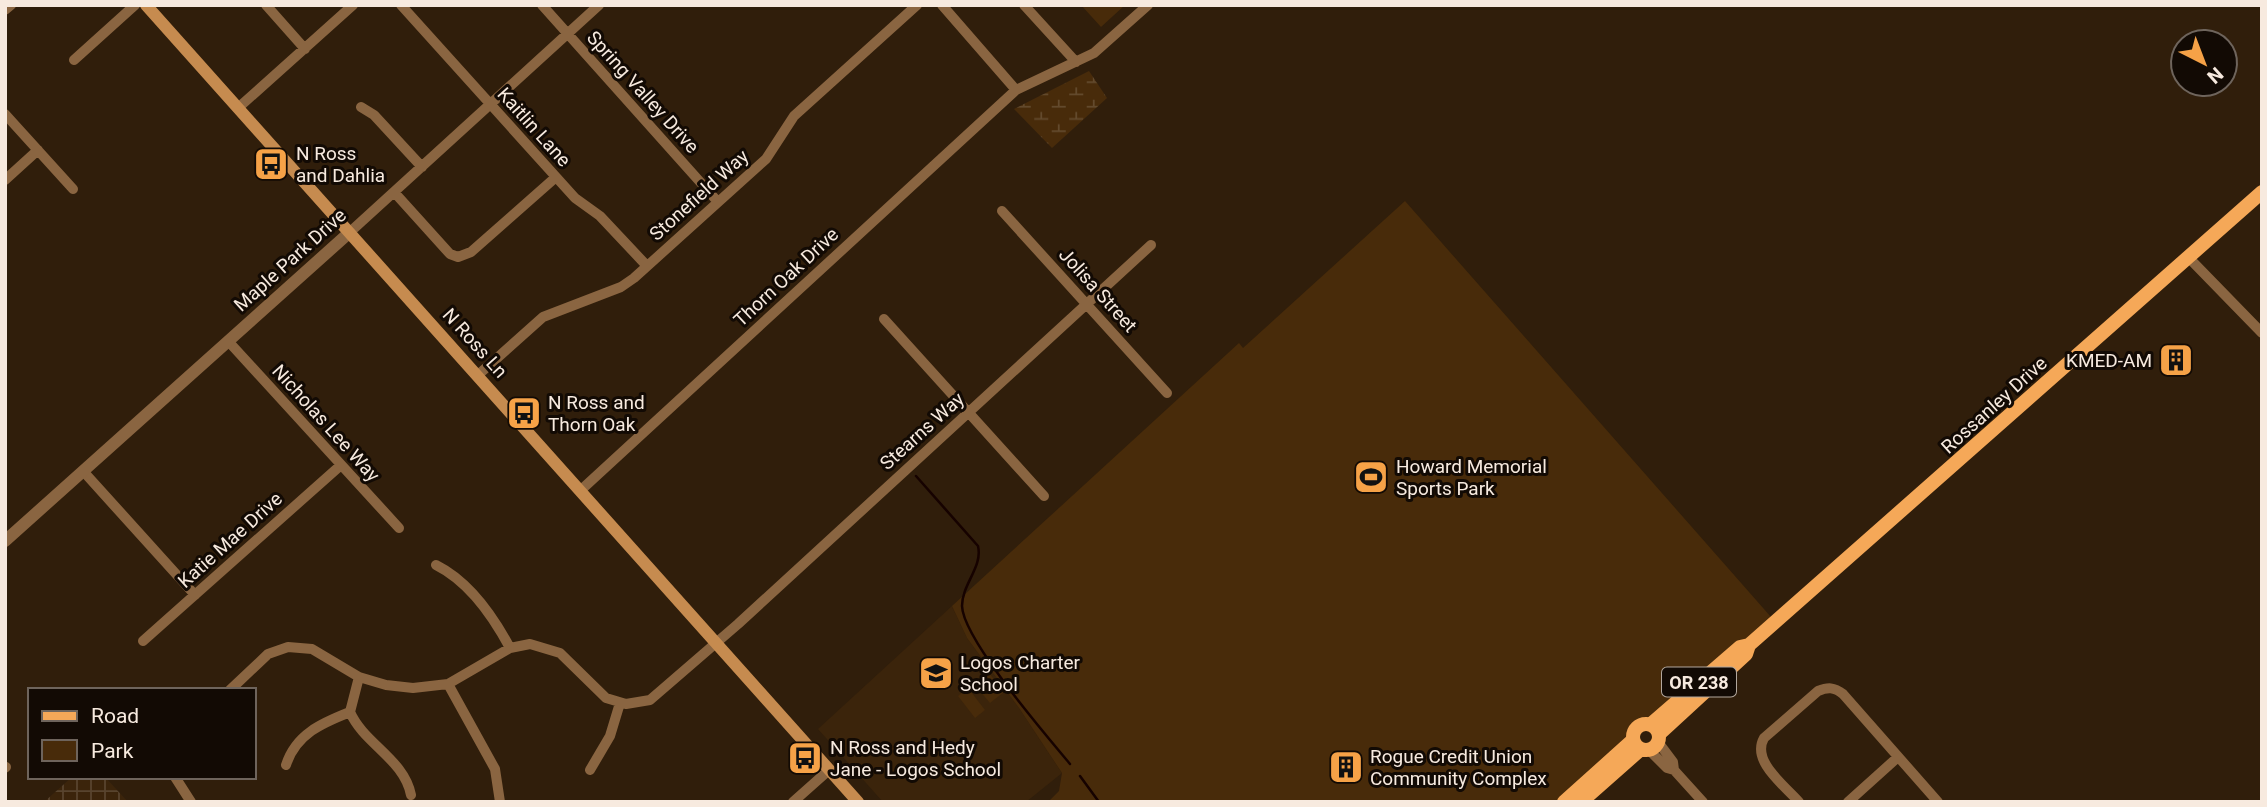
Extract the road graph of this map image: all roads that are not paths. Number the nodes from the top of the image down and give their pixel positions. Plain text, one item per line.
1 (11, 5) edge
2 (135, 5) edge
3 (146, 5) edge
4 (266, 5) edge
5 (353, 5) edge
6 (401, 5) edge
7 (542, 5) edge
8 (599, 5) edge
9 (916, 5) edge
10 (942, 5) edge
11 (1024, 5) edge
12 (1148, 5) edge
13 (5, 10) edge
14 (568, 34) junction
15 (305, 49) junction
16 (75, 61) dead end
17 (1076, 62) junction
18 (1016, 90) junction
19 (491, 104) junction
20 (361, 107) dead end
21 (238, 108) junction
22 (5, 114) edge
23 (38, 150) junction
24 (422, 167) junction
25 (556, 177) junction
26 (5, 180) edge
27 (72, 189) dead end
28 (394, 192) junction
29 (2262, 192) edge
30 (718, 202) junction
31 (1002, 211) dead end
32 (350, 232) junction
33 (1151, 245) dead end
34 (2189, 258) junction
35 (648, 266) junction
36 (1087, 303) junction
37 (884, 319) dead end
38 (2262, 334) edge
39 (228, 341) junction
40 (478, 375) junction
41 (1167, 393) dead end
42 (969, 412) junction
43 (341, 465) junction
44 (83, 471) junction
45 (581, 490) junction
46 (1044, 496) dead end
47 (399, 528) dead end
48 (5, 541) edge
49 (436, 565) dead end
50 (195, 594) junction
51 (143, 641) dead end
52 (717, 643) junction
53 (510, 648) junction
54 (359, 677) junction
55 (448, 684) junction
56 (232, 688) edge
57 (620, 703) junction
58 (350, 712) junction
59 (1648, 740) junction
60 (1898, 757) junction
61 (286, 765) dead end
62 (590, 770) dead end
63 (829, 770) junction
64 (176, 779) edge
65 (411, 795) dead end
66 (191, 802) edge
67 (499, 802) edge
68 (793, 802) edge
69 (858, 802) edge
70 (1564, 802) edge
71 (1581, 802) edge
72 (1703, 802) edge
73 (1799, 802) edge
74 (1847, 802) edge
75 (1938, 802) edge

1 - 13 street
2 - 16 street
3 - 21 main road, N Ross Ln
4 - 15 street
5 - 15 street
6 - 19 street, Kaitlin Lane
7 - 14 street, Spring Valley Drive
8 - 14 street, Maple Park Drive
9 - 30 street, Stonefield Way
10 - 18 street
11 - 17 street
12 - 17 street, Thorn Oak Drive
14 - 19 street, Maple Park Drive
14 - 30 street, Spring Valley Drive
15 - 21 street
17 - 18 street, Thorn Oak Drive
18 - 45 street, Thorn Oak Drive
19 - 24 street, Maple Park Drive
19 - 25 street, Kaitlin Lane
20 - 24 street
21 - 32 main road, N Ross Ln
22 - 23 street
23 - 26 street
23 - 27 street
24 - 28 street, Maple Park Drive
25 - 28 street
25 - 35 street, Kaitlin Lane
28 - 32 street, Maple Park Drive
29 - 34 main road, Rossanley Drive / OR 238
30 - 35 street, Stonefield Way
31 - 36 street, Jolisa Street
32 - 39 street, Maple Park Drive
32 - 40 main road, N Ross Ln
33 - 36 street, Stearns Way
34 - 38 street
34 - 59 main road, Rossanley Drive / OR 238
35 - 40 street, Stonefield Way
36 - 41 street, Jolisa Street
36 - 42 street, Stearns Way
37 - 42 street
39 - 43 street, Nicholas Lee Way
39 - 44 street, Maple Park Drive
40 - 45 main road, N Ross Ln
42 - 46 street
42 - 52 street, Stearns Way
43 - 47 street, Nicholas Lee Way
43 - 50 street, Katie Mae Drive
44 - 48 street, Maple Park Drive
44 - 50 street
45 - 52 main road, N Ross Ln
49 - 53 street
50 - 51 street, Katie Mae Drive
52 - 57 street, Stearns Way
52 - 63 main road, N Ross Ln
53 - 55 street
53 - 57 street
54 - 55 street
54 - 56 street
54 - 58 street
55 - 67 street
57 - 62 street
58 - 61 street
58 - 65 street
59 - 70 main road, Rossanley Drive / OR 238
59 - 71 main road, Rossanley Drive / OR 238
59 - 72 street
60 - 73 street
60 - 74 street
60 - 75 street
63 - 68 street
63 - 69 main road, N Ross Ln
64 - 66 street

